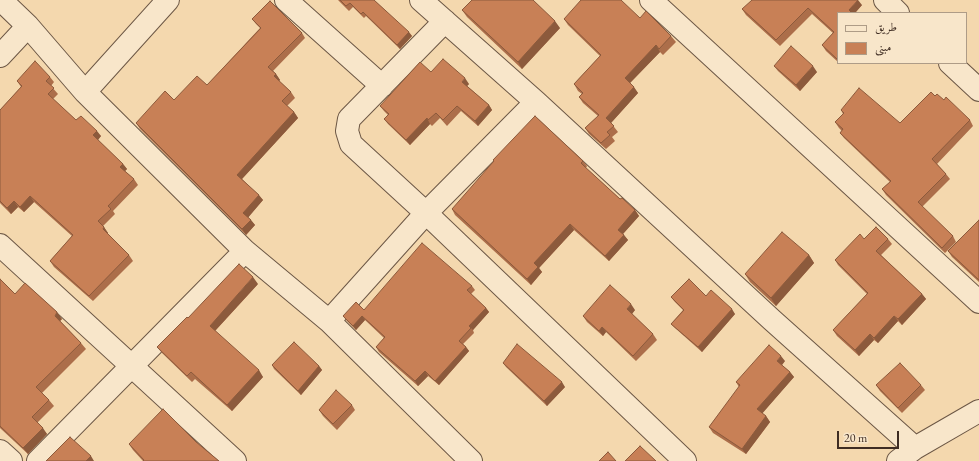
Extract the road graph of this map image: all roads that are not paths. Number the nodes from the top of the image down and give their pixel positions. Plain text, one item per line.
1 (1, 0) edge
2 (168, 0) edge
3 (286, 0) edge
4 (422, 0) edge
5 (885, 0) edge
6 (657, 2) edge
7 (897, 12) edge
8 (445, 21) junction
9 (28, 26) junction
10 (0, 56) edge
11 (951, 64) edge
12 (382, 86) junction
13 (979, 90) edge
14 (85, 92) junction
15 (536, 102) junction
16 (426, 213) junction
17 (0, 245) edge
18 (245, 251) junction
19 (979, 302) edge
20 (329, 321) junction
21 (132, 365) junction
22 (979, 412) edge
23 (0, 451) edge
24 (907, 455) edge
25 (11, 461) edge
26 (38, 461) edge
27 (235, 461) edge
28 (471, 461) edge
29 (685, 461) edge

1 - 9 street
2 - 14 street
3 - 12 street
4 - 8 street
5 - 7 street
6 - 19 street
8 - 12 street
8 - 15 street
9 - 10 street
9 - 14 street
11 - 13 street
12 - 16 street
14 - 18 street
15 - 16 street
15 - 24 street
16 - 20 street
16 - 29 street
17 - 21 street
18 - 20 street
18 - 21 street
20 - 28 street
21 - 26 street
21 - 27 street
22 - 24 street
23 - 25 street

